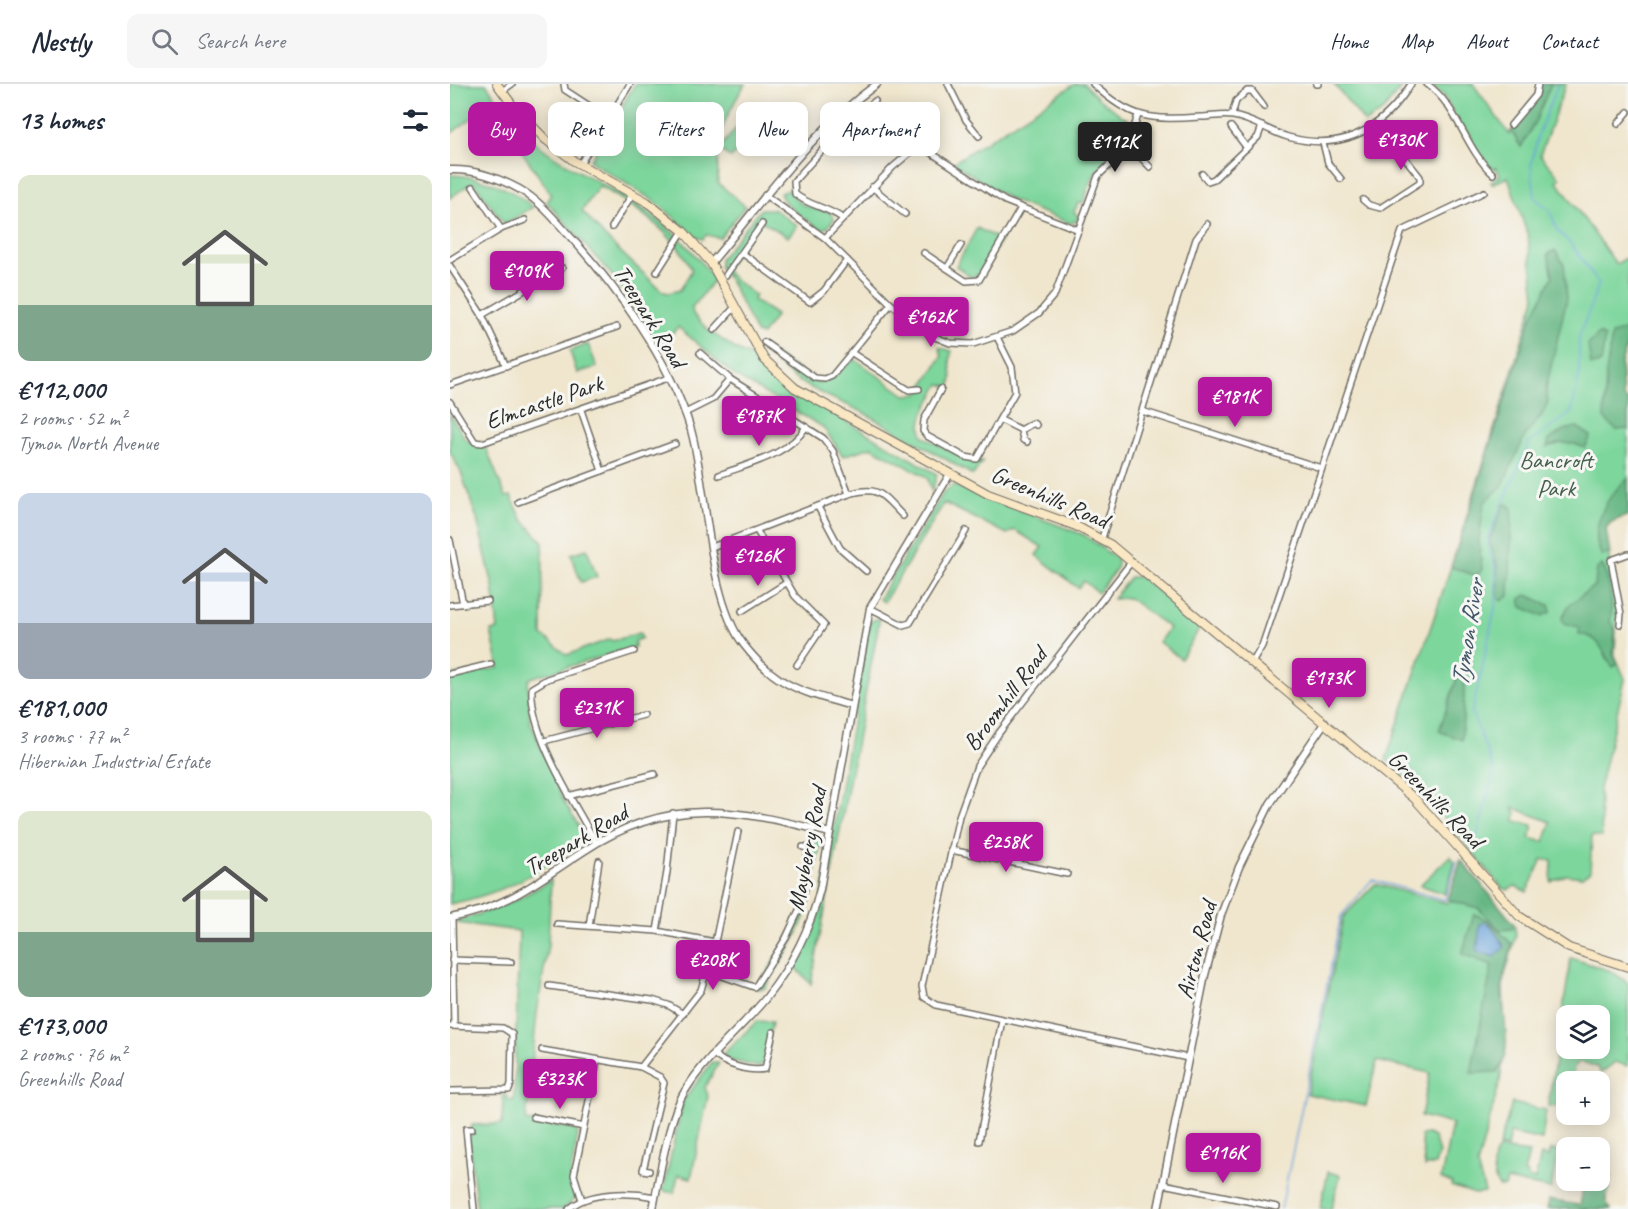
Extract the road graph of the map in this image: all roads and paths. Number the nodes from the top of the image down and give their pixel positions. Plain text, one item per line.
1 (497, 84) edge
2 (512, 84) edge
3 (564, 84) edge
4 (630, 84) edge
5 (877, 84) edge
6 (948, 84) edge
7 (1093, 84) edge
8 (1411, 84) edge
9 (1427, 84) edge
10 (1538, 84) edge
11 (502, 91) junction
12 (875, 101) dead end
13 (584, 102) edge
14 (619, 102) edge
15 (1264, 107) dead end
16 (1628, 111) edge
17 (1138, 115) junction
18 (1232, 115) junction
19 (1378, 124) junction
20 (1618, 124) dead end
21 (1511, 125) dead end
22 (1262, 126) junction
23 (1233, 129) dead end
24 (979, 136) dead end
25 (1323, 143) junction
26 (1128, 147) junction
27 (1246, 147) junction
28 (585, 156) edge
29 (580, 164) junction
30 (1150, 167) dead end
31 (450, 170) edge
32 (1202, 174) dead end
33 (1493, 174) dead end
34 (1341, 179) dead end
35 (473, 187) dead end
36 (872, 187) junction
37 (1484, 192) dead end
38 (633, 193) junction
39 (765, 195) junction
40 (1363, 200) dead end
41 (1021, 208) junction
42 (905, 214) dead end
43 (842, 218) junction
44 (525, 220) dead end
45 (762, 224) dead end
46 (1207, 224) dead end
47 (612, 227) dead end
48 (501, 229) junction
49 (1079, 230) junction
50 (683, 231) junction
51 (825, 238) junction
52 (961, 245) dead end
53 (742, 253) junction
54 (924, 253) dead end
55 (450, 260) edge
56 (847, 260) junction
57 (711, 263) junction
58 (450, 266) edge
59 (562, 268) dead end
60 (947, 268) junction
61 (657, 272) dead end
62 (726, 274) dead end
63 (891, 304) junction
64 (735, 307) junction
65 (482, 315) junction
66 (617, 327) dead end
67 (714, 330) dead end
68 (997, 337) junction
69 (764, 342) dead end
70 (700, 353) dead end
71 (852, 353) junction
72 (506, 366) junction
73 (668, 378) junction
74 (730, 379) junction
75 (450, 385) edge
76 (919, 389) dead end
77 (941, 389) dead end
78 (450, 402) edge
79 (581, 410) junction
80 (1142, 411) junction
81 (685, 413) junction
82 (1001, 420) junction
83 (1036, 425) dead end
84 (806, 427) junction
85 (1022, 430) junction
86 (1026, 442) dead end
87 (675, 444) dead end
88 (1321, 468) junction
89 (602, 471) junction
90 (950, 474) junction
91 (719, 475) dead end
92 (849, 494) junction
93 (518, 502) dead end
94 (818, 507) junction
95 (903, 516) dead end
96 (757, 531) junction
97 (966, 531) dead end
98 (1102, 538) junction
99 (450, 540) edge
100 (712, 546) junction
101 (1628, 554) edge
102 (1132, 561) junction
103 (866, 572) dead end
104 (786, 583) junction
105 (488, 601) dead end
106 (463, 604) junction
107 (450, 605) edge
108 (870, 608) junction
109 (742, 611) dead end
110 (1620, 624) dead end
111 (634, 651) dead end
112 (1252, 663) junction
113 (491, 664) dead end
114 (797, 665) dead end
115 (450, 674) edge
116 (852, 706) junction
117 (643, 716) dead end
118 (1325, 722) junction
119 (544, 741) junction
120 (655, 774) dead end
121 (568, 796) junction
122 (674, 813) junction
123 (738, 832) dead end
124 (830, 833) junction
125 (596, 843) junction
126 (803, 847) dead end
127 (951, 850) junction
128 (598, 861) dead end
129 (1067, 874) dead end
130 (451, 918) edge
131 (557, 924) dead end
132 (589, 926) junction
133 (657, 931) junction
134 (715, 942) junction
135 (452, 960) junction
136 (511, 962) dead end
137 (1628, 967) edge
138 (708, 971) junction
139 (549, 986) dead end
140 (682, 1014) junction
141 (1002, 1020) junction
142 (452, 1026) edge
143 (773, 1032) dead end
144 (542, 1050) dead end
145 (713, 1053) junction
146 (1188, 1058) junction
147 (597, 1060) junction
148 (641, 1067) junction
149 (450, 1091) edge
150 (533, 1117) dead end
151 (584, 1126) junction
152 (472, 1129) dead end
153 (979, 1141) dead end
154 (648, 1171) dead end
155 (1163, 1184) junction
156 (655, 1197) junction
157 (582, 1200) junction
158 (1277, 1207) dead end
159 (474, 1209) edge
160 (569, 1209) edge
161 (652, 1209) edge
162 (1158, 1209) edge

1 - 11 main road, Greenhills Road
2 - 11 street
3 - 13 street
4 - 14 street
5 - 39 street
6 - 24 street
7 - 17 street
8 - 19 street
9 - 33 street
10 - 21 street
11 - 29 main road, Greenhills Road
12 - 43 street
15 - 18 street
16 - 20 street
17 - 18 street
17 - 26 street
18 - 22 street
19 - 25 street
19 - 40 street
22 - 25 street
22 - 27 street
23 - 27 street
25 - 34 street
26 - 30 street
26 - 49 street
27 - 32 street
28 - 29 street
29 - 38 main road, Greenhills Road
31 - 73 street, Treepark Road
35 - 48 street
36 - 41 street
36 - 42 street
36 - 43 street
37 - 88 street
38 - 47 street
38 - 50 main road, Greenhills Road
39 - 51 street
39 - 57 street
41 - 49 street
41 - 60 street
43 - 51 street
44 - 48 street
45 - 53 street
46 - 80 street
48 - 55 street
49 - 68 street
50 - 57 main road, Greenhills Road
50 - 61 street
51 - 56 street
52 - 60 street
53 - 56 street
53 - 62 street
54 - 60 street
56 - 63 street
57 - 64 main road, Greenhills Road
58 - 65 street
59 - 65 street
63 - 68 street
63 - 71 street
64 - 67 street
64 - 90 main road, Greenhills Road
65 - 72 street
66 - 72 street
68 - 82 street
69 - 71 street
70 - 74 street
71 - 76 street
72 - 75 street
73 - 79 street, Elmcastle Park
73 - 81 street, Treepark Road
74 - 81 street
74 - 84 street
77 - 82 street
78 - 79 street, Elmcastle Park
79 - 89 street
80 - 88 street
80 - 98 street
81 - 100 street, Treepark Road
82 - 85 street
83 - 85 street
84 - 91 street
84 - 92 street
85 - 86 street
87 - 89 street
88 - 112 street
89 - 93 street
90 - 98 main road, Greenhills Road
90 - 108 street, Mayberry Road
92 - 94 street
92 - 95 street
94 - 96 street
94 - 103 street
96 - 100 street
96 - 104 street
97 - 108 street
98 - 102 main road, Greenhills Road
99 - 106 street
100 - 116 street, Treepark Road
101 - 110 street
102 - 112 main road, Greenhills Road
102 - 127 street, Broomhill Road
104 - 109 street
104 - 114 street
105 - 106 street
106 - 107 street
108 - 116 street, Mayberry Road
111 - 119 street
112 - 118 main road, Greenhills Road
113 - 115 street
116 - 124 street, Mayberry Road
117 - 119 street
118 - 137 main road, Greenhills Road
118 - 146 street, Airton Road
119 - 121 street
120 - 121 street
121 - 125 street
122 - 124 street, Treepark Road
122 - 125 street, Treepark Road
122 - 133 street
123 - 134 street
124 - 145 street, Mayberry Road
125 - 130 street, Treepark Road
126 - 138 street
127 - 129 street
127 - 141 street, Broomhill Road
128 - 132 street
130 - 135 street
131 - 132 street
132 - 133 street
133 - 134 street
134 - 138 street
135 - 136 street
135 - 142 street
138 - 140 street
139 - 140 street
140 - 148 street
141 - 146 street, Broomhill Road
141 - 153 street
142 - 149 street
143 - 145 street
144 - 147 street
145 - 156 street, Mayberry Road
146 - 155 street, Airton Road
147 - 148 street
147 - 151 street
148 - 154 street
150 - 151 street
151 - 157 street
152 - 159 street
155 - 158 street
155 - 162 street, Airton Road
156 - 157 street
156 - 161 street, Mayberry Road
157 - 160 street

